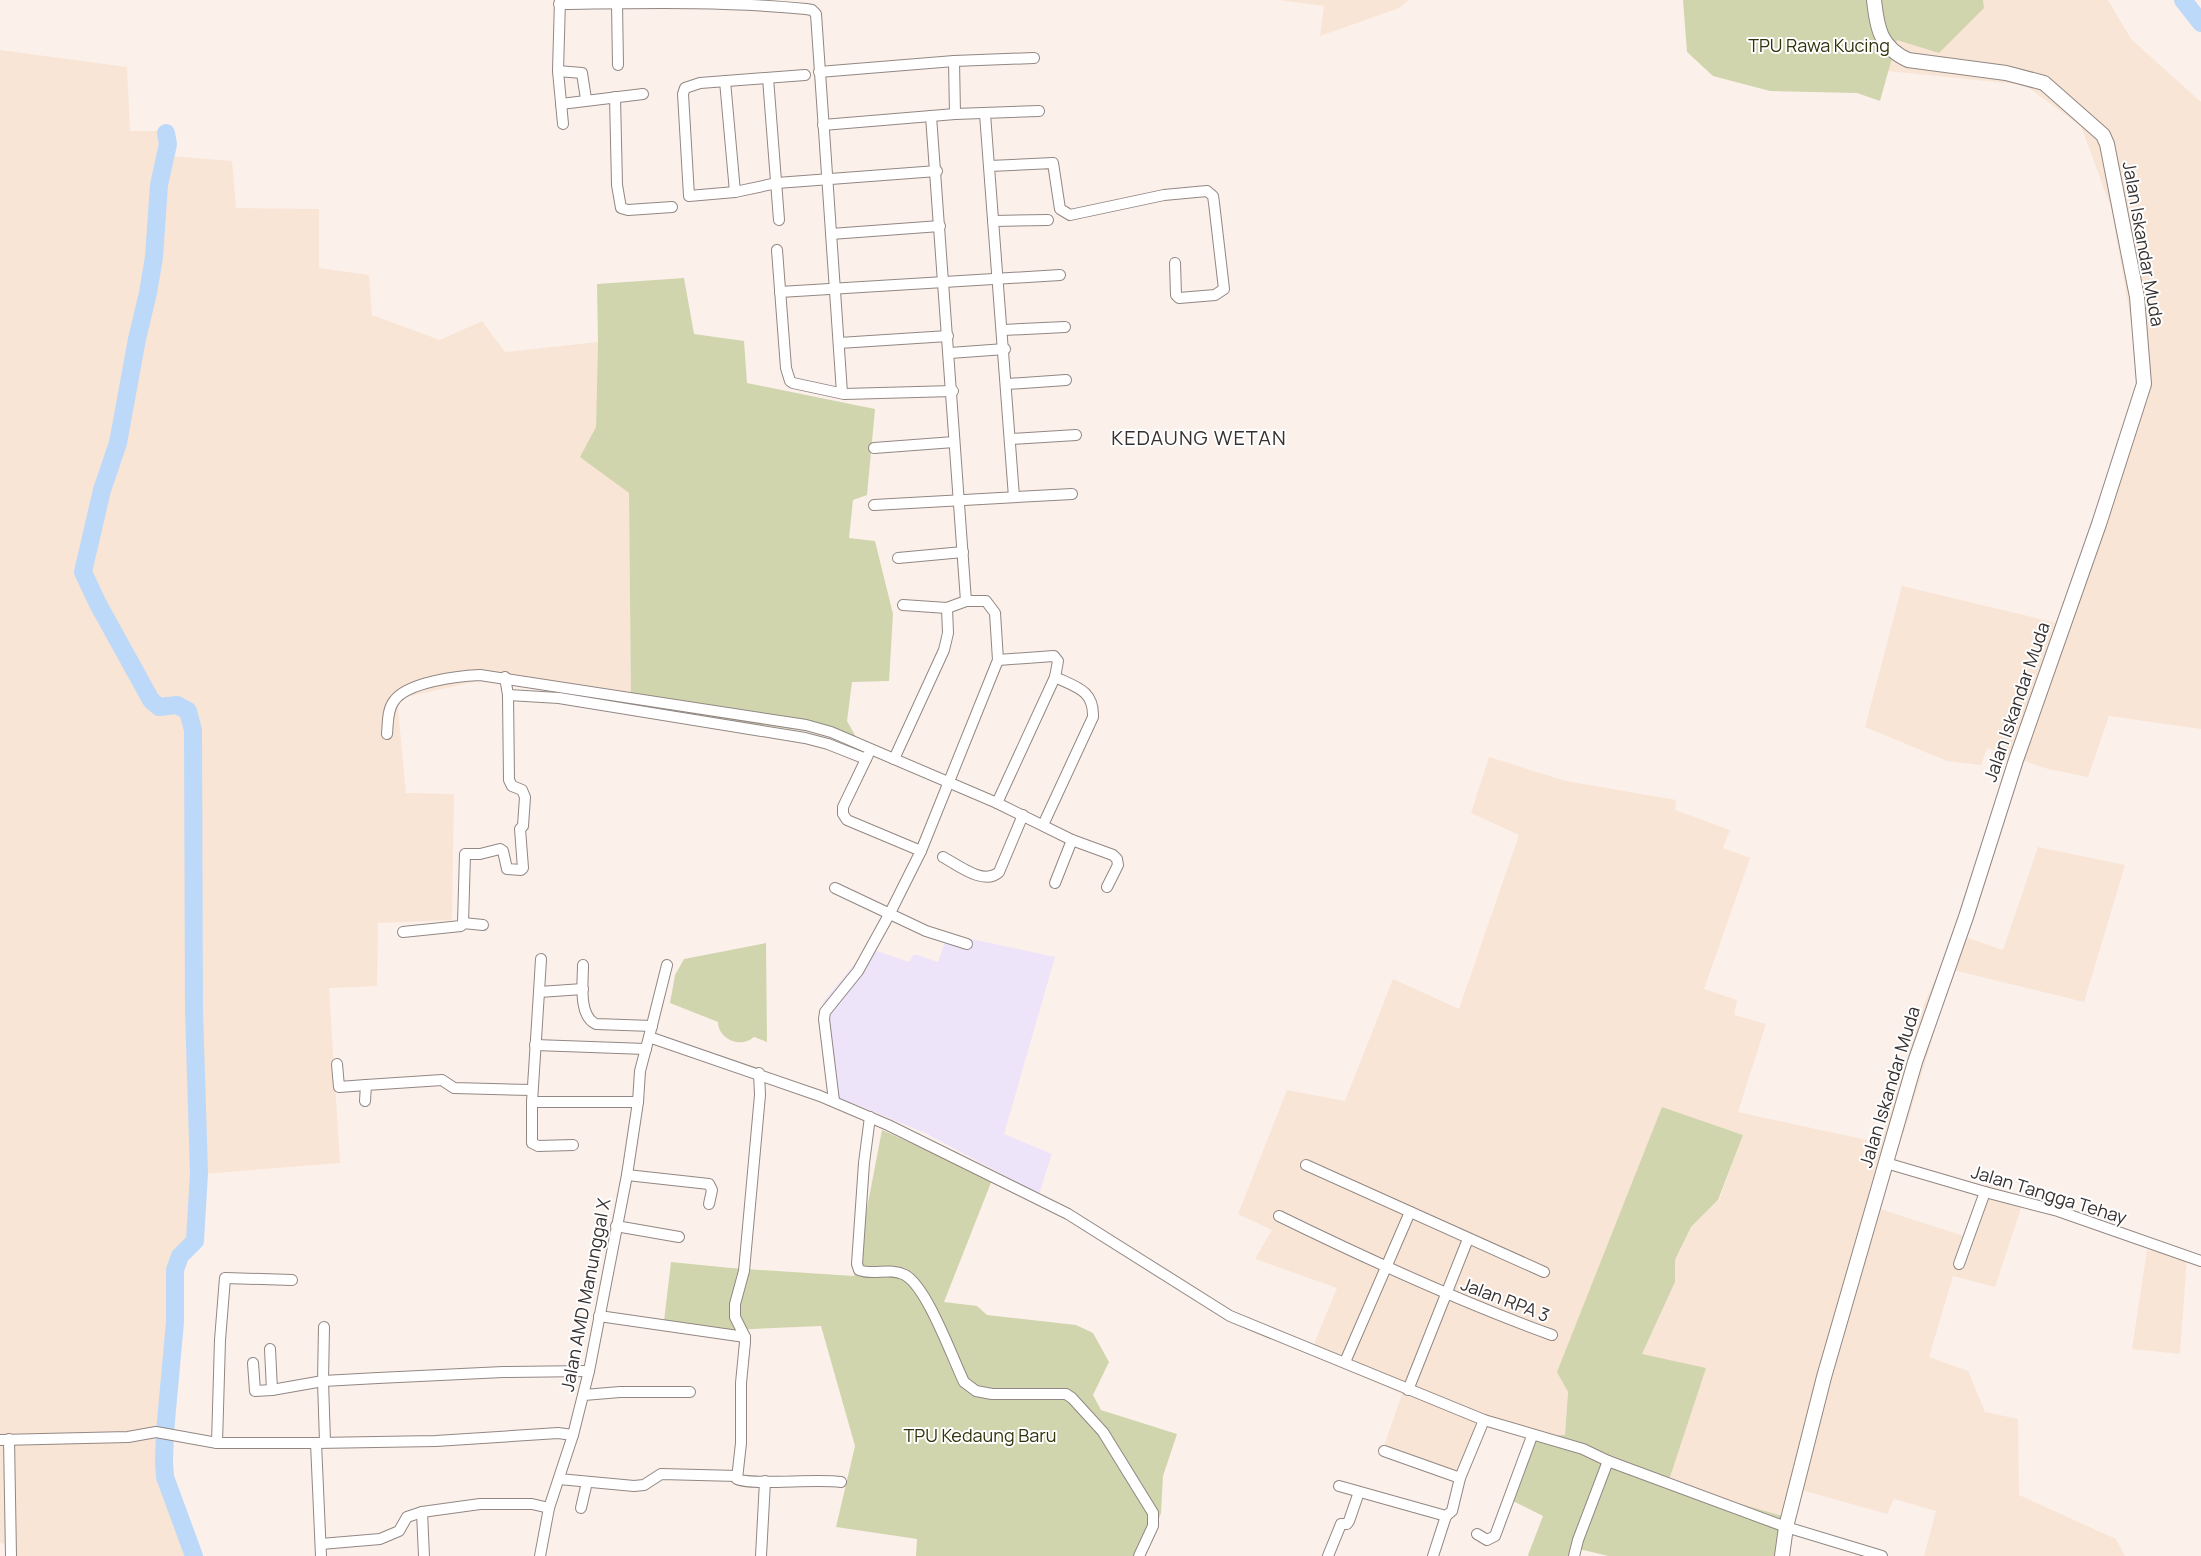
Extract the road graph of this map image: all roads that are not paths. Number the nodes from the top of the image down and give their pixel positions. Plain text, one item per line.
1 (1874, 0) edge
2 (659, 1) edge
3 (559, 2) edge
4 (767, 2) edge
5 (616, 3) junction
6 (1034, 58) dead end
7 (954, 61) junction
8 (618, 65) dead end
9 (558, 71) junction
10 (819, 72) junction
11 (805, 75) dead end
12 (768, 78) junction
13 (726, 81) junction
14 (644, 94) dead end
15 (615, 96) junction
16 (586, 99) junction
17 (561, 104) junction
18 (1039, 111) dead end
19 (955, 114) junction
20 (985, 114) junction
21 (931, 116) junction
22 (563, 124) dead end
23 (823, 125) junction
24 (989, 166) junction
25 (937, 171) junction
26 (827, 179) junction
27 (777, 183) junction
28 (735, 192) junction
29 (672, 207) dead end
30 (779, 220) dead end
31 (1048, 220) dead end
32 (993, 221) junction
33 (940, 226) junction
34 (831, 234) junction
35 (778, 250) dead end
36 (1175, 263) dead end
37 (1060, 275) dead end
38 (996, 277) junction
39 (945, 282) junction
40 (835, 288) junction
41 (780, 292) junction
42 (1065, 327) dead end
43 (1003, 330) junction
44 (948, 336) junction
45 (839, 343) junction
46 (1004, 349) junction
47 (950, 353) junction
48 (1066, 380) dead end
49 (1007, 384) junction
50 (953, 391) junction
51 (842, 394) junction
52 (1076, 435) dead end
53 (1011, 440) junction
54 (954, 442) junction
55 (874, 448) dead end
56 (1072, 494) dead end
57 (1014, 497) junction
58 (958, 499) junction
59 (874, 505) dead end
60 (962, 552) junction
61 (898, 558) dead end
62 (966, 601) junction
63 (903, 605) dead end
64 (947, 608) junction
65 (998, 660) junction
66 (505, 677) junction
67 (1055, 677) junction
68 (508, 696) junction
69 (387, 734) dead end
70 (870, 749) junction
71 (866, 759) junction
72 (894, 759) junction
73 (948, 783) junction
74 (997, 803) junction
75 (1023, 815) junction
76 (1043, 825) junction
77 (1072, 840) junction
78 (920, 850) junction
79 (943, 857) dead end
80 (1055, 883) dead end
81 (1107, 887) dead end
82 (835, 888) dead end
83 (890, 913) junction
84 (463, 923) junction
85 (483, 925) dead end
86 (403, 932) dead end
87 (967, 944) dead end
88 (540, 959) dead end
89 (583, 965) dead end
90 (668, 965) dead end
91 (582, 989) junction
92 (539, 992) junction
93 (652, 1026) junction
94 (649, 1037) junction
95 (535, 1045) junction
96 (646, 1049) junction
97 (337, 1064) dead end
98 (760, 1074) junction
99 (366, 1085) junction
100 (532, 1090) junction
101 (365, 1101) dead end
102 (834, 1101) junction
103 (532, 1102) junction
104 (638, 1102) junction
105 (870, 1117) junction
106 (573, 1145) dead end
107 (1886, 1163) junction
108 (1306, 1165) dead end
109 (627, 1175) junction
110 (1985, 1192) junction
111 (709, 1204) dead end
112 (1410, 1212) junction
113 (1279, 1216) dead end
114 (616, 1226) junction
115 (679, 1236) dead end
116 (1468, 1239) junction
117 (2201, 1261) edge
118 (1960, 1264) dead end
119 (1386, 1268) junction
120 (1544, 1272) dead end
121 (292, 1280) dead end
122 (1446, 1294) junction
123 (599, 1316) junction
124 (324, 1327) dead end
125 (1552, 1336) dead end
126 (745, 1337) junction
127 (270, 1349) dead end
128 (1345, 1362) junction
129 (253, 1363) dead end
130 (589, 1371) junction
131 (323, 1381) junction
132 (272, 1390) junction
133 (1408, 1390) junction
134 (690, 1392) dead end
135 (584, 1395) junction
136 (1484, 1420) junction
137 (573, 1435) junction
138 (1532, 1436) junction
139 (4, 1439) edge
140 (217, 1442) junction
141 (320, 1442) junction
142 (1384, 1451) dead end
143 (1608, 1461) junction
144 (737, 1476) junction
145 (1460, 1478) junction
146 (559, 1479) junction
147 (765, 1481) junction
148 (587, 1482) junction
149 (840, 1482) dead end
150 (1339, 1486) dead end
151 (1359, 1492) junction
152 (549, 1508) junction
153 (581, 1508) dead end
154 (422, 1512) junction
155 (1446, 1516) junction
156 (1786, 1527) junction
157 (1477, 1534) dead end
158 (321, 1544) junction
159 (11, 1556) edge
160 (321, 1556) edge
161 (424, 1556) edge
162 (540, 1556) edge
163 (761, 1556) edge
164 (1139, 1556) edge
165 (1328, 1556) edge
166 (1433, 1556) edge
167 (1574, 1556) edge
168 (1782, 1556) edge
169 (1882, 1556) edge

1 - 107 street, Jalan Iskandar Muda
2 - 4 street
2 - 5 street
3 - 5 street
3 - 9 street
4 - 10 street
5 - 8 street
6 - 7 street
7 - 10 street
7 - 19 street
9 - 16 street
9 - 17 street
10 - 23 street
11 - 12 street
12 - 13 street
12 - 27 street
13 - 28 street
13 - 28 street
14 - 15 street
15 - 16 street
15 - 29 street
16 - 17 street
17 - 22 street
18 - 20 street
19 - 20 street
19 - 21 street
20 - 24 street
21 - 23 street
21 - 25 street
23 - 26 street
24 - 32 street
24 - 36 street
25 - 26 street
25 - 33 street
26 - 27 street
26 - 34 street
27 - 28 street
27 - 30 street
31 - 32 street
32 - 38 street
33 - 34 street
33 - 39 street
34 - 40 street
35 - 41 street
37 - 38 street
38 - 39 street
38 - 43 street
39 - 40 street
39 - 44 street
40 - 41 street
40 - 45 street
41 - 51 street
42 - 43 street
43 - 46 street
44 - 45 street
44 - 47 street
45 - 51 street
46 - 47 street
46 - 49 street
47 - 50 street
48 - 49 street
49 - 53 street
50 - 51 street
50 - 54 street
52 - 53 street
53 - 57 street
54 - 55 street
54 - 58 street
56 - 57 street
57 - 58 street
58 - 59 street
58 - 60 street
60 - 61 street
60 - 62 street
62 - 64 street
62 - 65 street
63 - 64 street
64 - 72 street
65 - 67 street
65 - 73 street
66 - 68 street
66 - 69 street
66 - 70 street
67 - 74 street
67 - 76 street
68 - 71 street
68 - 84 street
70 - 71 street
70 - 72 street
71 - 78 street
72 - 73 street
73 - 74 street
73 - 78 street
74 - 75 street
75 - 76 street
75 - 79 street
76 - 77 street
77 - 80 street
77 - 81 street
78 - 83 street
82 - 83 street
83 - 87 street
83 - 102 street
84 - 85 street
84 - 86 street
88 - 92 street
89 - 91 street
90 - 93 street, Jalan AMD Manunggal X
91 - 92 street
91 - 93 street
92 - 95 street
93 - 94 street, Jalan AMD Manunggal X
94 - 96 street, Jalan AMD Manunggal X
94 - 98 street
95 - 96 street
95 - 100 street
96 - 104 street, Jalan AMD Manunggal X
97 - 99 street
98 - 102 street
98 - 126 street
99 - 100 street
99 - 101 street
100 - 103 street
102 - 105 street
103 - 104 street
103 - 106 street
104 - 109 street, Jalan AMD Manunggal X
105 - 128 street
105 - 164 street
107 - 110 street, Jalan Tangga Tehay
107 - 156 street, Jalan Iskandar Muda
108 - 112 street
109 - 111 street
109 - 114 street, Jalan AMD Manunggal X
110 - 117 street, Jalan Tangga Tehay
110 - 118 street
112 - 116 street
112 - 119 street
113 - 119 street, Jalan RPA 3
114 - 115 street
114 - 123 street, Jalan AMD Manunggal X
116 - 120 street
116 - 122 street
119 - 122 street, Jalan RPA 3
119 - 128 street
121 - 140 street
122 - 125 street, Jalan RPA 3
122 - 133 street
123 - 126 street
123 - 130 street, Jalan AMD Manunggal X
124 - 131 street
126 - 144 street
127 - 132 street
128 - 133 street
129 - 132 street
130 - 131 street
130 - 135 street, Jalan AMD Manunggal X
131 - 132 street
131 - 141 street
133 - 136 street
134 - 135 street
135 - 137 street, Jalan AMD Manunggal X
136 - 138 street
136 - 145 street
137 - 141 street
137 - 146 street, Jalan AMD Manunggal X
138 - 143 street
138 - 157 street
139 - 140 street
139 - 159 street
140 - 141 street
141 - 158 street
142 - 145 street
143 - 156 street
143 - 167 street
144 - 147 street
144 - 148 street
145 - 155 street
146 - 148 street
146 - 152 street, Jalan AMD Manunggal X
147 - 149 street
147 - 163 street
148 - 153 street
150 - 151 street
151 - 155 street
151 - 165 street
152 - 154 street
152 - 162 street, Jalan AMD Manunggal X
154 - 158 street
154 - 161 street
155 - 166 street
156 - 168 street, Jalan Iskandar Muda
156 - 169 street
158 - 160 street

